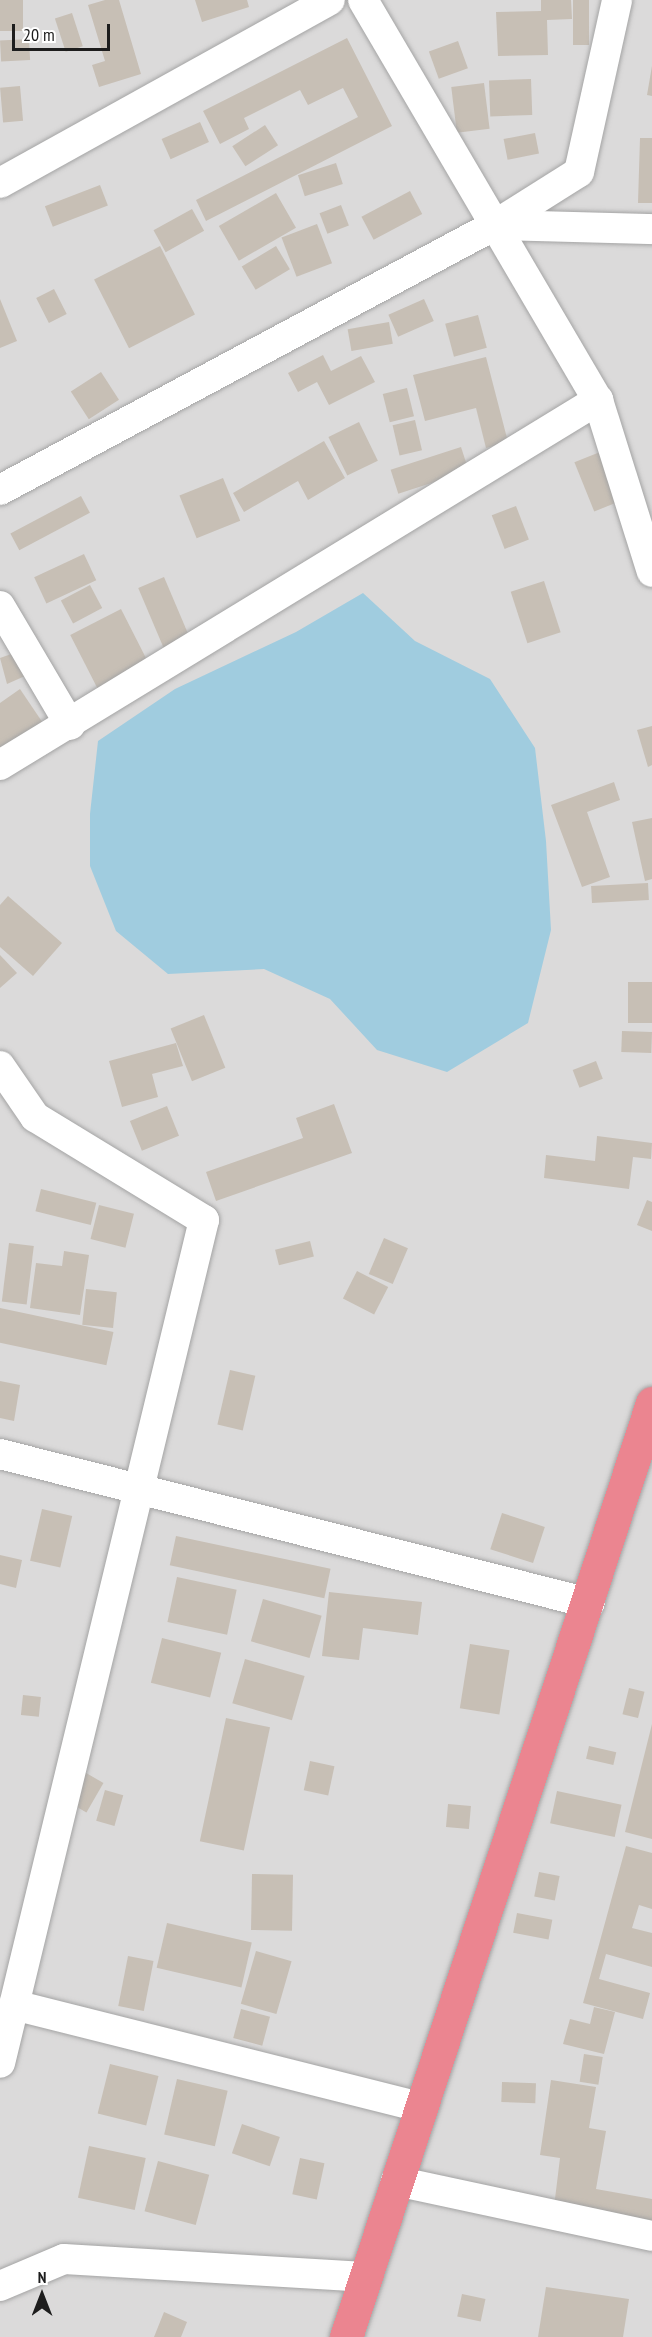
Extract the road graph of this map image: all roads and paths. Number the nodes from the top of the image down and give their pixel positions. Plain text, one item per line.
1 (330, 0) edge
2 (363, 0) edge
3 (617, 0) edge
4 (0, 183) edge
5 (495, 225) junction
6 (652, 228) edge
7 (598, 400) junction
8 (0, 490) edge
9 (652, 572) edge
10 (0, 606) edge
11 (69, 725) junction
12 (0, 765) edge
13 (0, 1066) edge
14 (652, 1403) edge
15 (0, 1454) edge
16 (139, 1489) junction
17 (588, 1602) junction
18 (14, 2005) junction
19 (0, 2063) edge
20 (421, 2107) junction
21 (396, 2181) junction
22 (652, 2236) edge
23 (364, 2277) junction
24 (0, 2286) edge
25 (346, 2337) edge

1 - 4 street
2 - 5 street
3 - 5 street
5 - 6 street
5 - 7 street
5 - 8 street
7 - 9 street
7 - 11 street
10 - 11 street
11 - 12 street
13 - 16 street
14 - 17 highway
15 - 16 street
16 - 17 street
16 - 18 street
17 - 20 highway
18 - 19 street
18 - 20 street
20 - 21 highway
21 - 22 street
21 - 23 highway
23 - 24 street
23 - 25 highway

